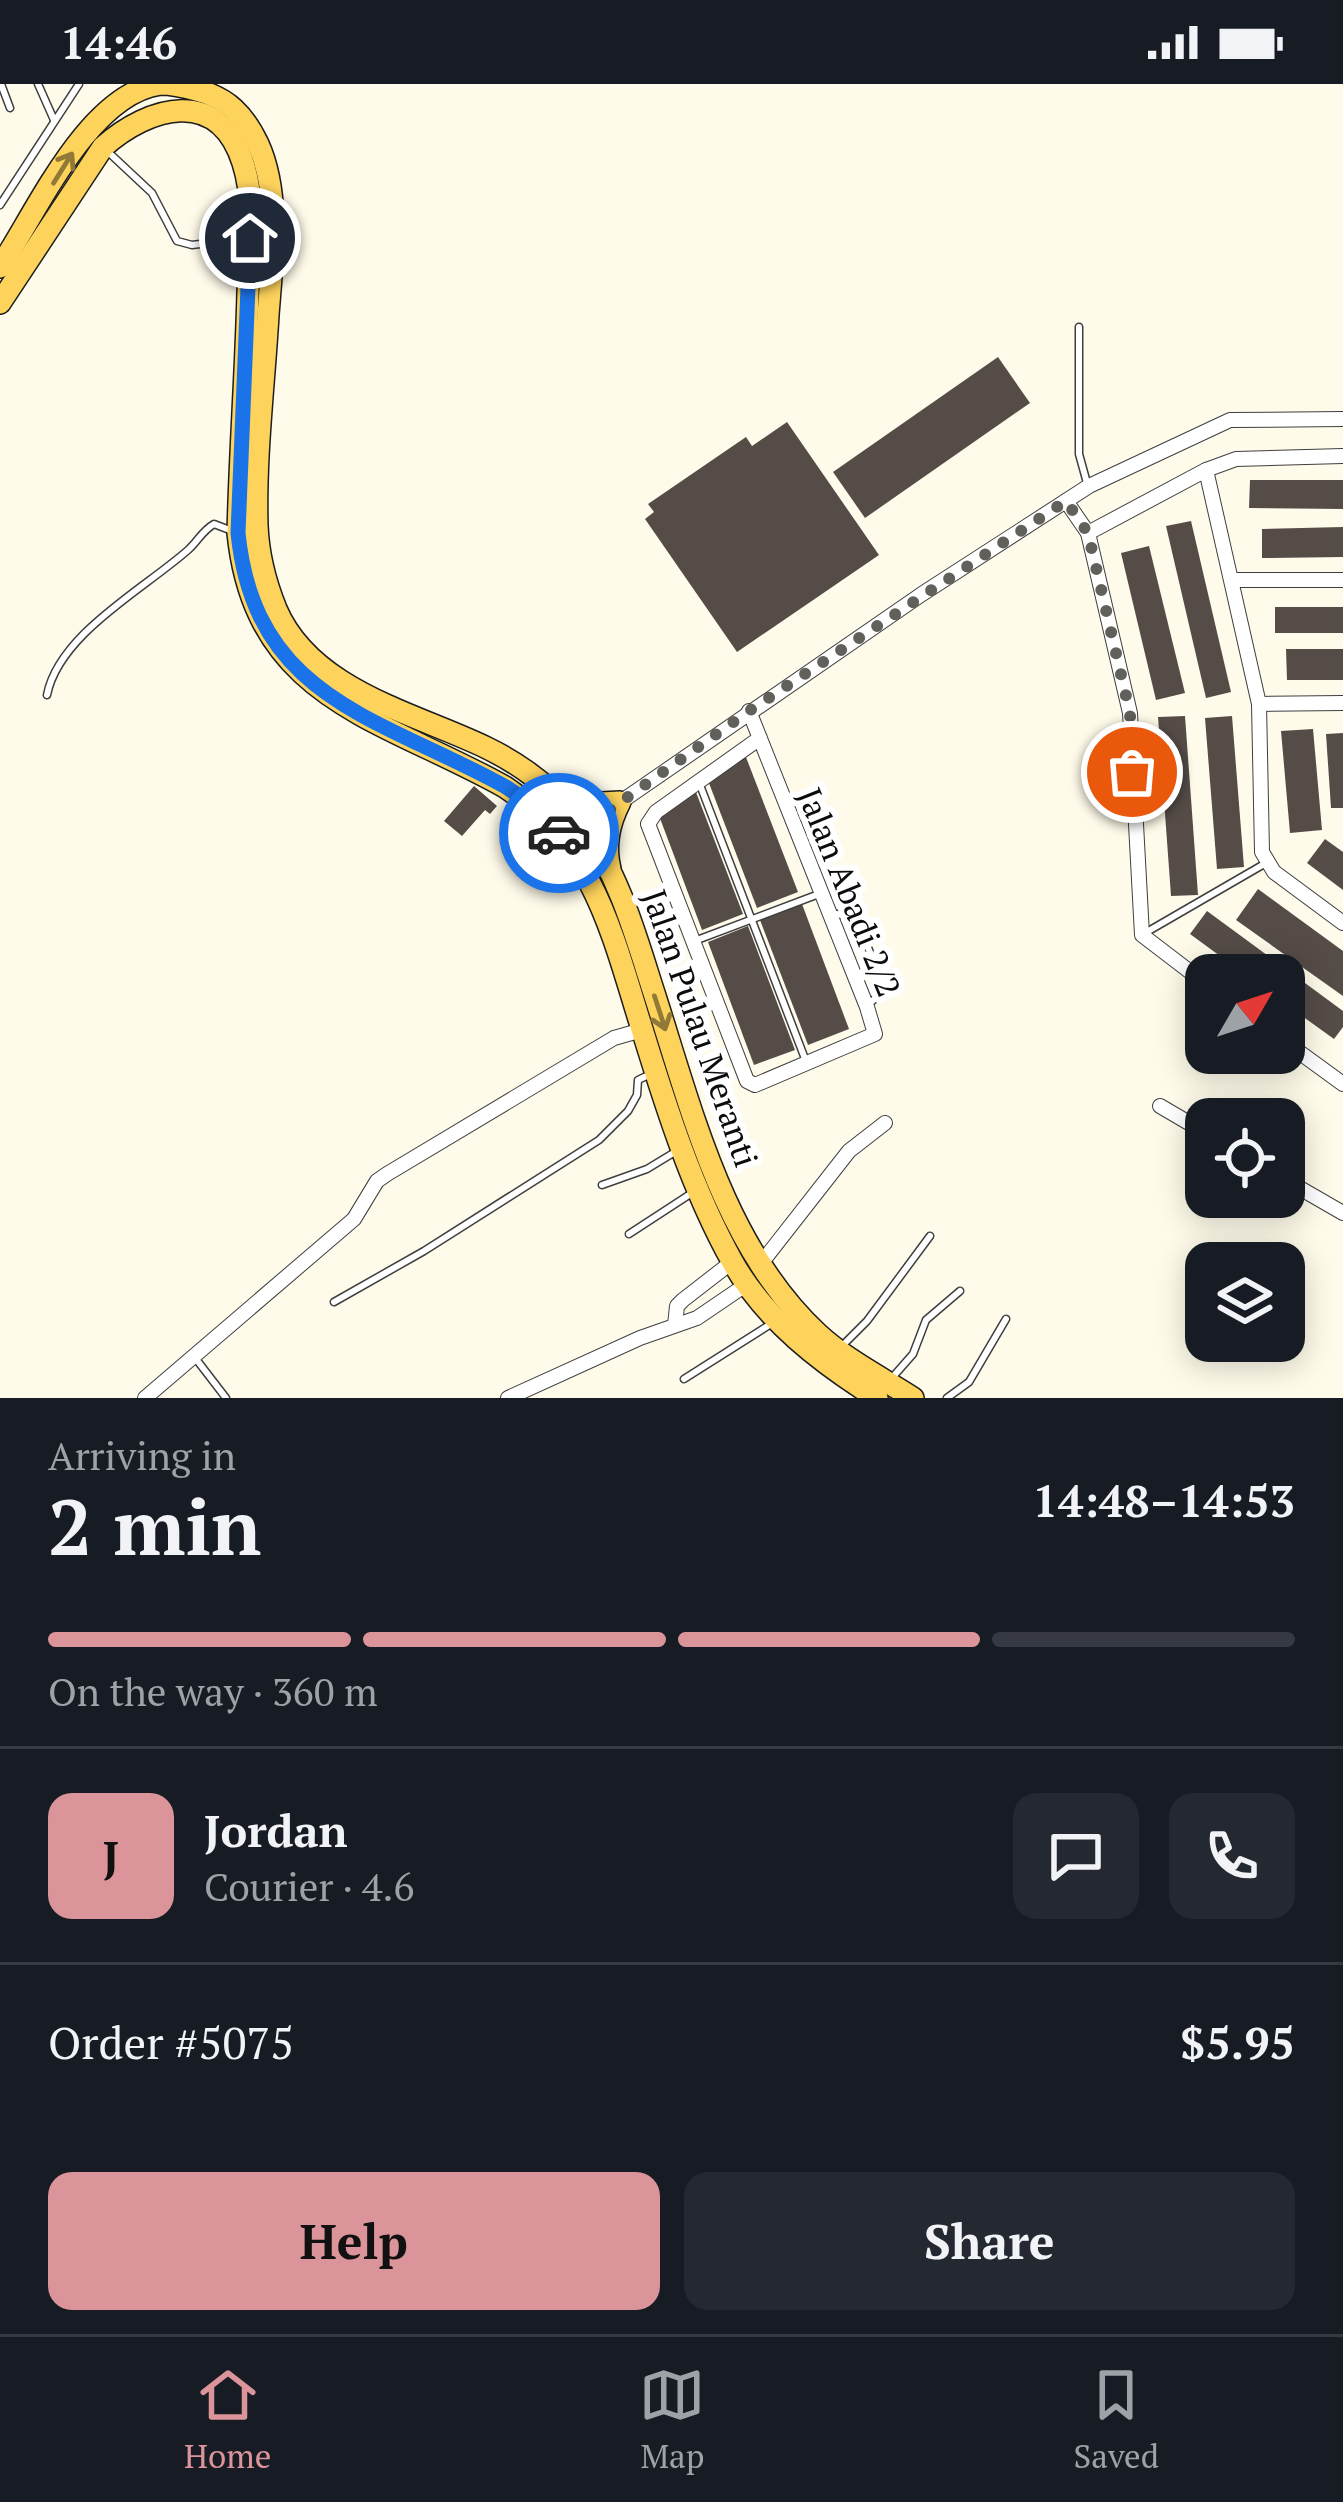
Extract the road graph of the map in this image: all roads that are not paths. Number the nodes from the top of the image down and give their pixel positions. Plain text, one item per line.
1 (1, 84) edge
2 (38, 84) edge
3 (79, 84) edge
4 (10, 108) dead end
5 (54, 120) junction
6 (103, 147) junction
7 (0, 205) edge
8 (250, 238) junction
9 (4, 255) edge
10 (0, 303) edge
11 (1078, 327) dead end
12 (1343, 418) edge
13 (1343, 456) edge
14 (1206, 470) junction
15 (1089, 486) junction
16 (1066, 501) junction
17 (238, 533) junction
18 (1088, 533) junction
19 (1232, 580) junction
20 (1343, 580) edge
21 (47, 695) dead end
22 (1343, 703) edge
23 (1259, 704) junction
24 (749, 711) junction
25 (760, 738) junction
26 (698, 782) junction
27 (545, 786) junction
28 (620, 802) junction
29 (575, 834) junction
30 (1266, 863) junction
31 (614, 881) junction
32 (822, 893) junction
33 (830, 914) junction
34 (752, 920) junction
35 (1343, 923) edge
36 (1142, 935) junction
37 (693, 941) junction
38 (1185, 968) edge
39 (867, 1007) junction
40 (642, 1030) junction
41 (1305, 1056) edge
42 (807, 1064) junction
43 (656, 1071) junction
44 (1343, 1084) edge
45 (1160, 1106) dead end
46 (1185, 1121) edge
47 (885, 1123) dead end
48 (683, 1147) junction
49 (602, 1185) dead end
50 (698, 1190) junction
51 (1305, 1191) edge
52 (1343, 1214) edge
53 (629, 1234) dead end
54 (930, 1236) dead end
55 (732, 1262) junction
56 (753, 1275) junction
57 (960, 1291) dead end
58 (334, 1302) dead end
59 (1006, 1319) dead end
60 (777, 1320) junction
61 (675, 1325) junction
62 (839, 1350) junction
63 (194, 1356) junction
64 (684, 1379) dead end
65 (883, 1390) edge
66 (145, 1398) edge
67 (226, 1398) edge
68 (508, 1398) edge
69 (913, 1398) edge
70 (947, 1398) edge

1 - 4 lane
2 - 5 lane
3 - 5 lane
5 - 7 lane
6 - 8 lane
6 - 8 main road, Jalan Pulau Meranti
6 - 10 main road, Jalan Pulau Meranti
8 - 17 main road, Jalan Pulau Meranti
9 -> 27 main road, Jalan Pulau Meranti
11 - 15 lane
12 - 15 street
13 - 14 street
14 - 18 street
14 - 19 street
15 - 16 street
16 - 18 street
16 - 24 street
17 - 21 lane
17 - 29 main road, Jalan Pulau Meranti
18 - 36 street
19 - 20 street
19 - 23 street
22 - 23 street
23 - 30 street
24 - 25 street, Jalan Abadi 2/2
24 - 28 street
25 - 26 street
25 - 32 street, Jalan Abadi 2/2
26 - 34 lane
26 - 37 street
27 - 28 main road
27 - 29 main road, Jalan Pulau Meranti
28 - 29 street
28 - 31 main road
29 - 31 main road, Jalan Pulau Meranti
29 - 40 main road, Jalan Pulau Meranti
30 - 35 street
30 - 36 lane
31 -> 56 main road, Jalan Pulau Meranti
32 - 33 street, Jalan Abadi 2/2
32 - 34 lane
33 - 39 street, Jalan Abadi 2/2
33 - 39 lane
34 - 37 lane
34 - 42 lane
36 - 38 street
37 - 42 street, Jalan Abadi 2/2
39 - 42 street, Jalan Abadi 2/2
40 - 43 main road, Jalan Pulau Meranti
40 - 63 street
41 - 44 street
43 - 48 main road, Jalan Pulau Meranti
43 - 58 lane
45 - 46 street
47 - 56 street
48 - 49 lane
48 - 50 main road, Jalan Pulau Meranti
50 - 53 lane
50 - 55 main road, Jalan Pulau Meranti
51 - 52 street
54 - 62 lane
55 - 56 main road, Jalan Pulau Meranti
55 - 61 street
56 - 60 main road, Jalan Pulau Meranti
56 - 61 street
56 - 62 main road, Jalan Pulau Meranti
57 - 65 lane
59 - 70 lane
60 - 64 lane
60 - 65 main road, Jalan Pulau Meranti
61 - 68 street
62 - 65 main road, Jalan Pulau Meranti
63 - 66 street
63 - 67 lane
65 - 69 main road, Jalan Pulau Meranti

